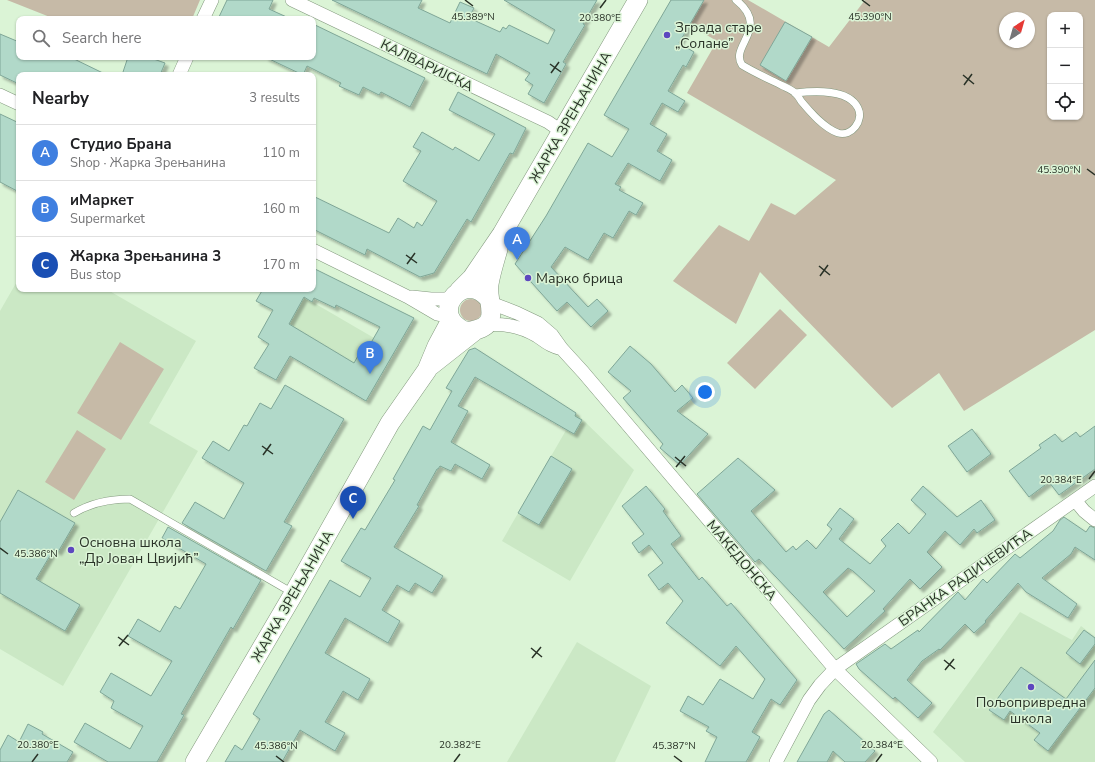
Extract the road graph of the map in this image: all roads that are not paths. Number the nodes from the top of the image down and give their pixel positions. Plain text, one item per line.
1 (212, 0) edge
2 (292, 0) edge
3 (638, 0) edge
4 (736, 0) edge
5 (204, 16) edge
6 (186, 60) edge
7 (180, 72) edge
8 (796, 93) junction
9 (0, 95) edge
10 (16, 103) edge
11 (561, 131) junction
12 (502, 234) junction
13 (316, 251) edge
14 (408, 297) junction
15 (490, 301) junction
16 (453, 307) junction
17 (480, 328) junction
18 (562, 349) junction
19 (427, 370) junction
20 (1095, 486) edge
21 (1075, 500) junction
22 (74, 513) dead end
23 (1095, 520) edge
24 (294, 593) junction
25 (834, 670) junction
26 (195, 762) edge
27 (776, 762) edge
28 (931, 762) edge

1 - 5 street
2 - 11 street, КАЛВАРИЈСКА
3 - 11 main road, ЖАРКА ЗРЕЊАНИНА
4 - 8 lane
6 - 7 street
8 - 8 lane
9 - 10 street
11 - 12 main road, ЖАРКА ЗРЕЊАНИНА
12 - 15 main road, ЖАРКА ЗРЕЊАНИНА
12 - 16 main road, ЖАРКА ЗРЕЊАНИНА
13 - 14 street
14 - 16 street
14 - 16 street
15 - 16 main road
15 - 17 main road, ЖАРКА ЗРЕЊАНИНА
15 - 18 street, МАКЕДОНСКА
16 - 17 main road
16 - 19 main road, ЖАРКА ЗРЕЊАНИНА
17 - 18 street, МАКЕДОНСКА
17 - 19 main road, ЖАРКА ЗРЕЊАНИНА
18 - 25 street, МАКЕДОНСКА
19 - 24 main road, ЖАРКА ЗРЕЊАНИНА
20 - 21 street, БРАНКА РАДИЧЕВИЋА
21 - 23 street
21 - 25 street, БРАНКА РАДИЧЕВИЋА
22 - 24 lane
24 - 26 main road, ЖАРКА ЗРЕЊАНИНА
25 - 27 street, БРАНКА РАДИЧЕВИЋА
25 - 28 street, МАКЕДОНСКА

